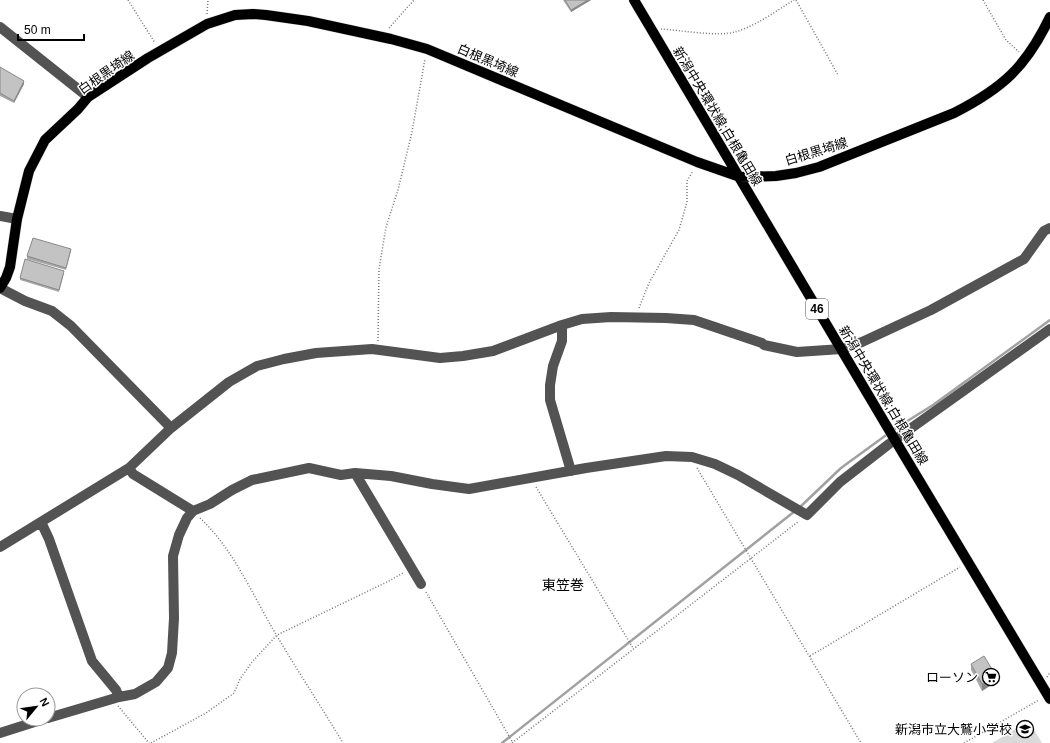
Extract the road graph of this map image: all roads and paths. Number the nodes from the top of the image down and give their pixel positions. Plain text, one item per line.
1 (128, 0) edge
2 (208, 0) edge
3 (414, 0) edge
4 (634, 0) edge
5 (795, 0) edge
6 (983, 0) edge
7 (1050, 17) edge
8 (207, 24) junction
9 (0, 27) edge
10 (651, 28) junction
11 (381, 37) junction
12 (427, 49) junction
13 (160, 51) junction
14 (1026, 59) junction
15 (838, 75) dead end
16 (88, 97) junction
17 (697, 162) junction
18 (740, 177) junction
19 (0, 216) edge
20 (17, 219) junction
21 (1048, 233) edge
22 (0, 288) edge
23 (635, 318) junction
24 (562, 325) junction
25 (1050, 330) edge
26 (842, 349) junction
27 (378, 350) junction
28 (171, 428) junction
29 (895, 440) junction
30 (692, 457) junction
31 (129, 468) junction
32 (571, 471) junction
33 (355, 473) junction
34 (531, 478) junction
35 (193, 511) junction
36 (806, 515) junction
37 (41, 522) junction
38 (0, 547) edge
39 (750, 558) junction
40 (969, 562) junction
41 (412, 568) junction
42 (420, 584) joint
43 (277, 635) junction
44 (633, 648) junction
45 (810, 656) junction
46 (119, 697) junction
47 (1049, 697) edge
48 (56, 716) edge
49 (19, 727) edge
50 (0, 733) edge
51 (0, 739) edge
52 (2, 743) edge
53 (150, 743) edge
54 (343, 743) edge
55 (512, 743) edge
56 (861, 743) edge
57 (964, 743) edge

1 - 13 path
2 - 8 path
3 - 11 path
4 - 10 main road, 新潟中央環状線;白根亀田線 / 46
5 - 10 path
5 - 15 path
6 - 14 path
7 - 14 main road, 白根黒埼線
8 - 11 main road, 白根黒埼線
8 - 13 main road, 白根黒埼線
9 - 16 street
10 - 18 main road, 新潟中央環状線;白根亀田線 / 46
11 - 12 main road, 白根黒埼線
12 - 17 main road, 白根黒埼線
12 - 27 path
13 - 16 main road, 白根黒埼線
14 - 18 main road, 白根黒埼線
16 - 20 main road, 白根黒埼線
17 - 18 main road, 白根黒埼線
17 - 23 path
18 - 26 main road, 新潟中央環状線;白根亀田線 / 46
19 - 20 street
20 - 22 main road, 白根黒埼線
21 - 26 street
22 - 28 street
23 - 24 street
23 - 26 street
24 - 27 street
24 - 32 street
25 - 29 street
26 - 29 main road, 新潟中央環状線;白根亀田線 / 46
27 - 28 street
28 - 31 street
29 - 36 street
29 - 40 main road, 新潟中央環状線;白根亀田線 / 46
30 - 32 street
30 - 36 street
30 - 39 path
31 - 35 street
31 - 37 street
32 - 34 street
33 - 34 street
33 - 35 street
33 - 41 street
34 - 44 path
35 - 43 path
35 - 46 street
36 - 39 path
37 - 38 street
37 - 46 street
39 - 44 path
39 - 45 path
40 - 45 path
40 - 47 main road, 新潟中央環状線;白根亀田線 / 46
41 - 42 street
41 - 43 path
42 - 55 path
43 - 53 path
43 - 54 path
44 - 55 path
45 - 56 path
46 - 48 street
46 - 53 path
47 - 57 path
49 - 50 street
51 - 52 street

